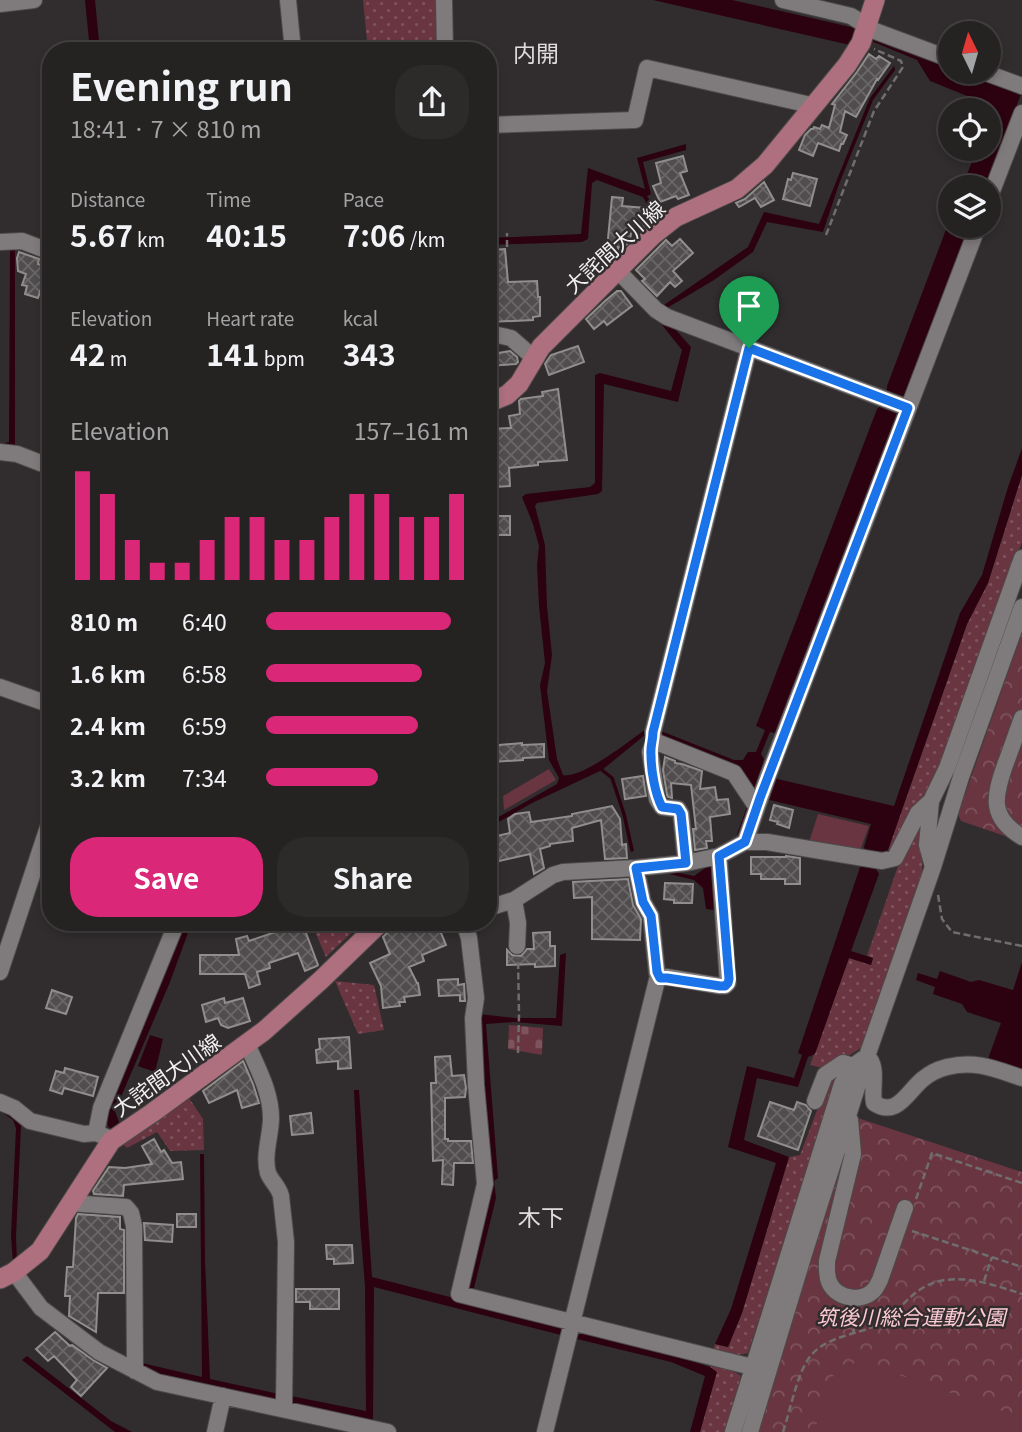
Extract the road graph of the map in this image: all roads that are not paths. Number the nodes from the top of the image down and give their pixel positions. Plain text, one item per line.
1 (34, 0) edge
2 (288, 0) edge
3 (444, 0) edge
4 (783, 0) edge
5 (875, 0) edge
6 (0, 4) edge
7 (864, 35) junction
8 (292, 42) edge
9 (445, 42) edge
10 (938, 55) edge
11 (1001, 78) edge
12 (1022, 86) edge
13 (815, 106) junction
14 (1022, 113) edge
15 (497, 125) edge
16 (998, 175) edge
17 (973, 238) edge
18 (0, 242) edge
19 (42, 249) edge
20 (618, 271) junction
21 (497, 335) edge
22 (749, 348) junction
23 (534, 358) junction
24 (497, 399) edge
25 (908, 408) junction
26 (0, 452) edge
27 (42, 464) edge
28 (1022, 558) edge
29 (1022, 607) edge
30 (0, 687) edge
31 (42, 702) edge
32 (1022, 718) edge
33 (653, 741) junction
34 (931, 801) junction
35 (758, 802) junction
36 (1022, 837) edge
37 (745, 842) junction
38 (42, 845) edge
39 (719, 856) junction
40 (686, 863) junction
41 (933, 867) junction
42 (636, 868) junction
43 (514, 900) junction
44 (497, 905) edge
45 (173, 931) edge
46 (372, 931) edge
47 (467, 931) edge
48 (517, 946) road end
49 (0, 972) edge
50 (660, 978) junction
51 (153, 982) junction
52 (169, 989) dead end
53 (247, 1044) junction
54 (867, 1056) junction
55 (853, 1066) junction
56 (1022, 1078) edge
57 (815, 1101) dead end
58 (0, 1102) edge
59 (849, 1114) junction
60 (104, 1137) junction
61 (71, 1203) junction
62 (910, 1204) road end
63 (7, 1276) edge
64 (573, 1323) junction
65 (752, 1367) junction
66 (135, 1371) junction
67 (223, 1396) junction
68 (284, 1408) junction
69 (215, 1432) edge
70 (388, 1432) edge
71 (545, 1432) edge
72 (733, 1432) edge
73 (750, 1432) edge

1 - 6 street
2 - 8 street
3 - 9 street
4 - 7 street
5 - 7 main road, 大詫間大川線
7 - 10 street
7 - 13 main road, 大詫間大川線
11 - 12 street
13 - 15 street
13 - 20 main road, 大詫間大川線
14 - 16 street
17 - 25 street
18 - 19 street
20 - 22 street
20 - 23 main road, 大詫間大川線
21 - 23 street
22 - 25 street
22 - 33 street
23 - 24 main road, 大詫間大川線
25 - 35 street
26 - 27 street
28 - 34 street
29 - 41 street
30 - 31 street
32 - 36 street
33 - 35 street
33 - 40 street
34 - 37 street
34 - 41 street
35 - 37 street
37 - 39 street
38 - 49 street
39 - 40 street
39 - 50 street
40 - 42 street
41 - 54 street
42 - 43 street
42 - 50 street
43 - 44 street
43 - 48 street
45 - 51 street
46 - 53 main road, 大詫間大川線
47 - 64 street
50 - 64 street
51 - 52 street
51 - 60 street
53 - 60 main road, 大詫間大川線
53 - 68 street
54 - 55 street
54 - 56 street
54 - 59 street
55 - 57 street
55 - 65 street
58 - 60 street
59 - 62 street
59 - 73 street
60 - 61 main road, 大詫間大川線
61 - 63 main road, 大詫間大川線
61 - 66 street
63 - 66 street
64 - 65 street
64 - 71 street
65 - 72 street
66 - 67 street
67 - 68 street
67 - 69 street
68 - 70 street

